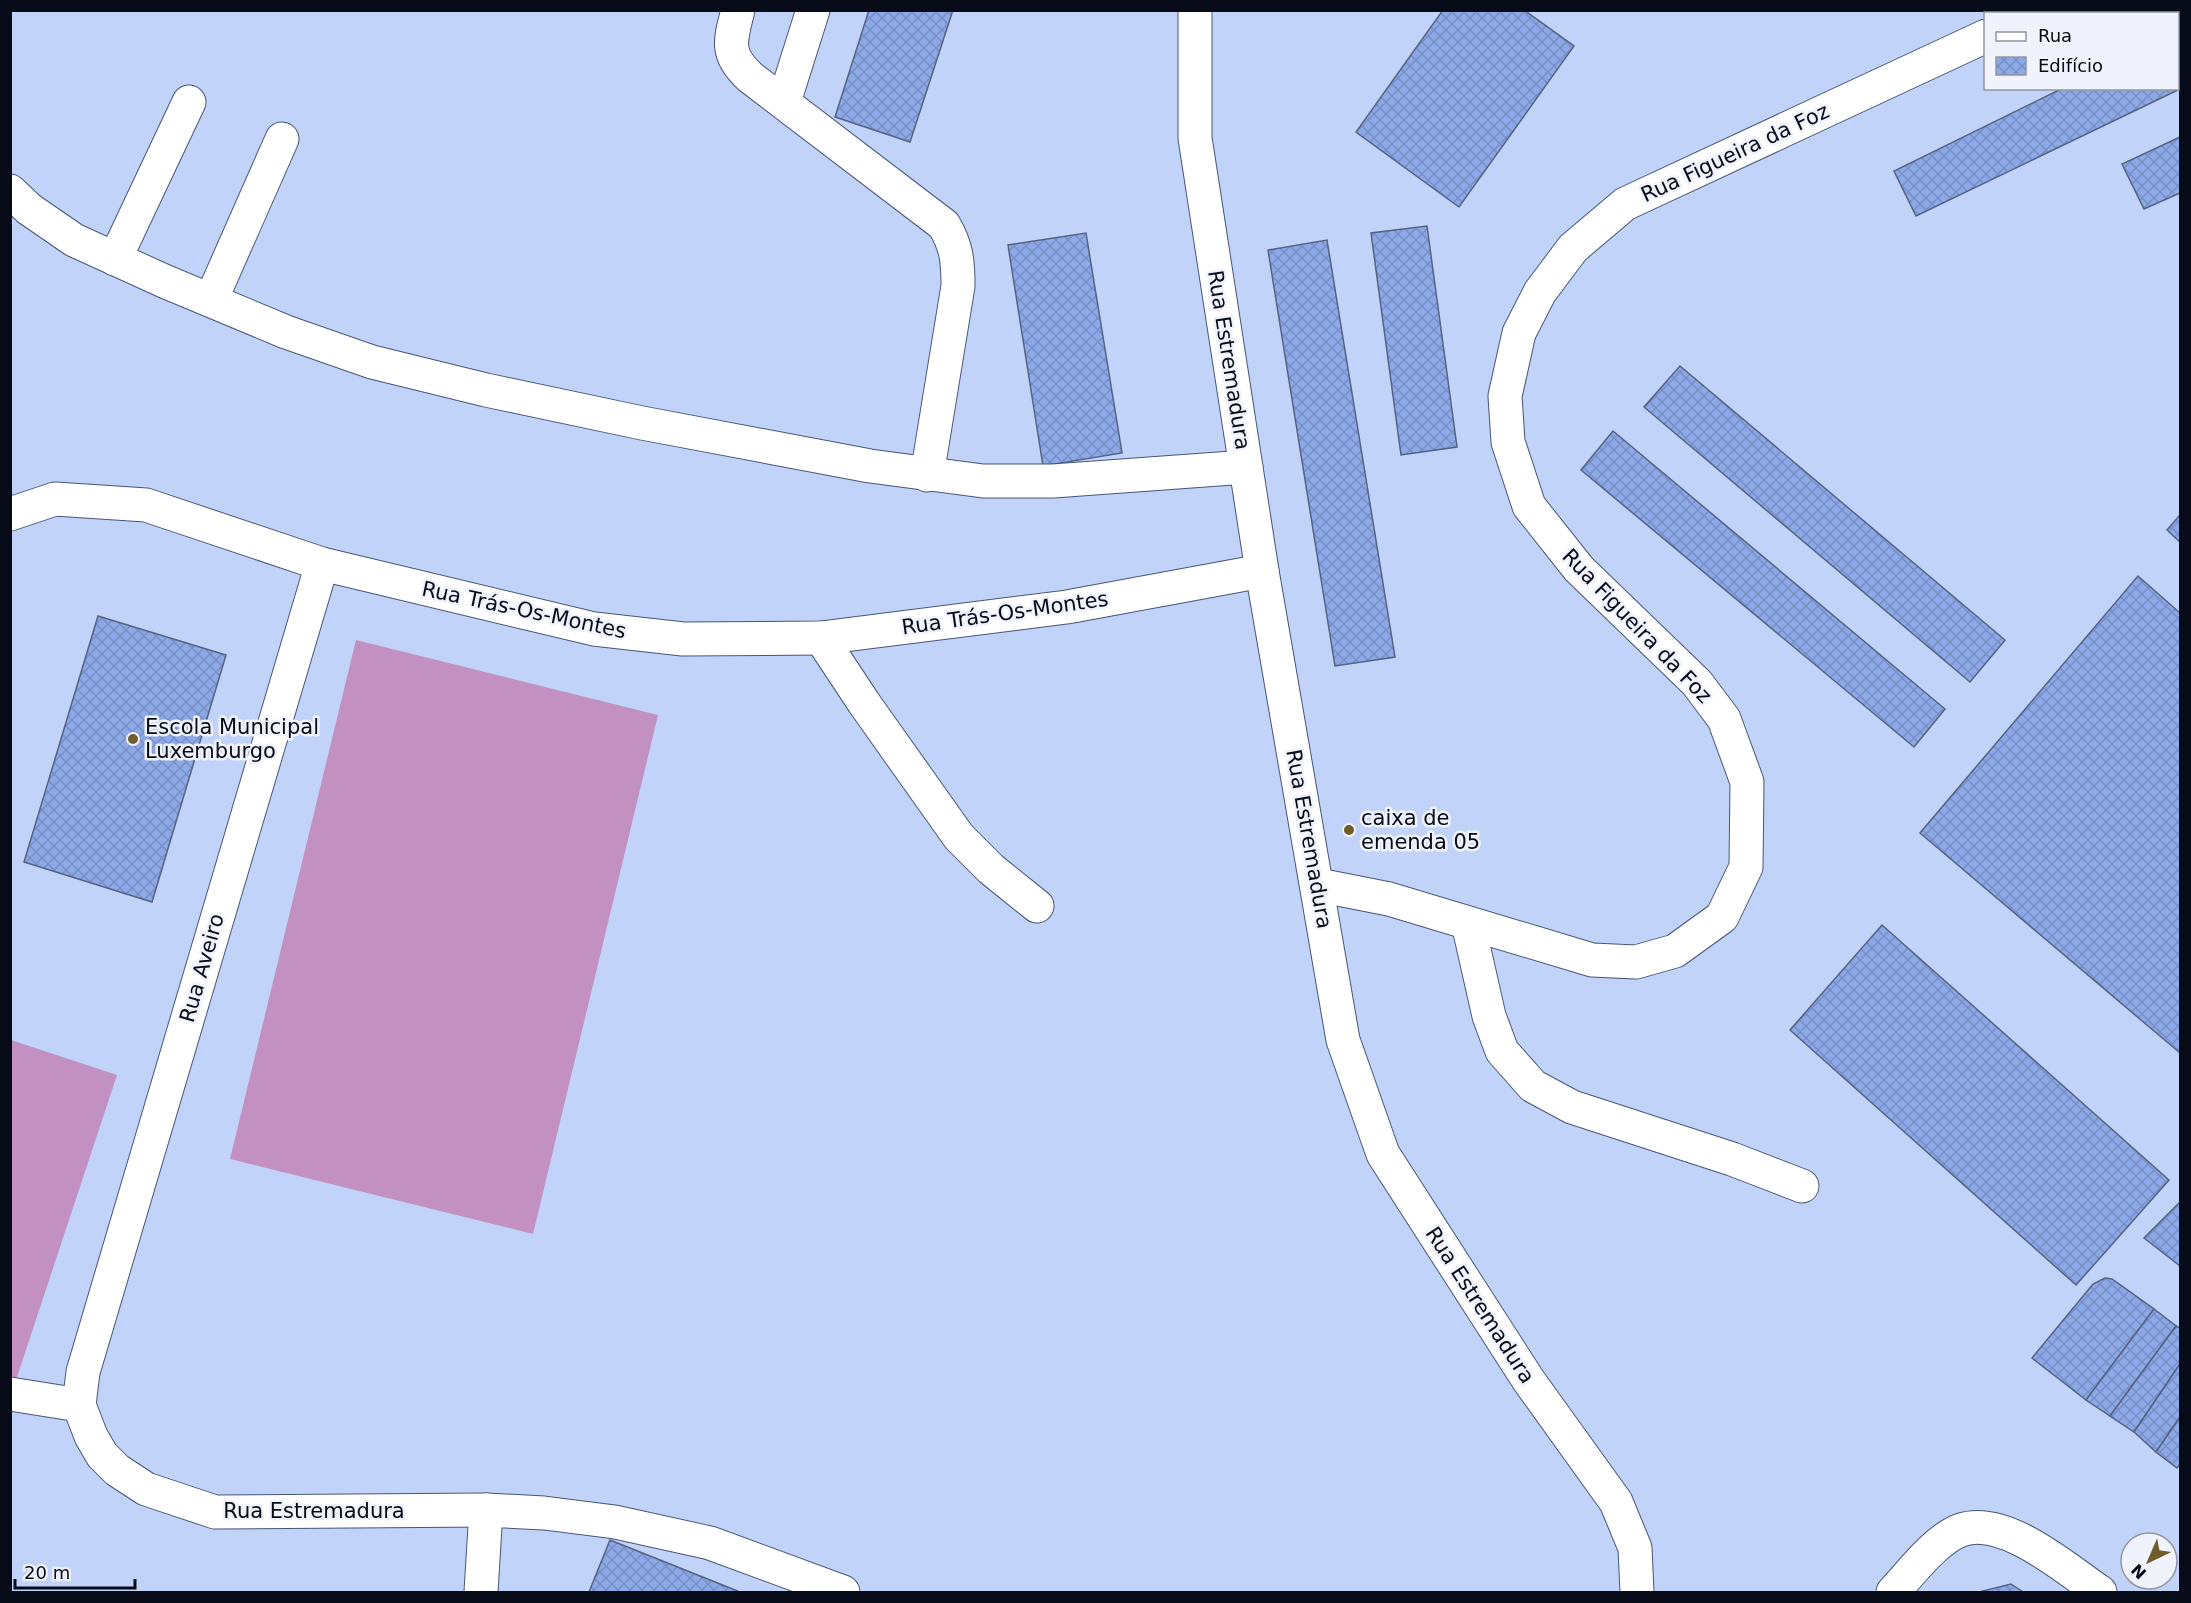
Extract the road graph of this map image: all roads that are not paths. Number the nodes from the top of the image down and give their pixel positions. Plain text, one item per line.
1 (738, 10) edge
2 (813, 10) edge
3 (1195, 10) edge
4 (1984, 37) edge
5 (189, 102) dead end
6 (784, 102) junction
7 (282, 139) dead end
8 (10, 190) edge
9 (115, 259) junction
10 (211, 300) junction
11 (1246, 467) junction
12 (927, 475) junction
13 (10, 514) edge
14 (322, 564) junction
15 (1262, 571) junction
16 (821, 638) junction
17 (1318, 885) junction
18 (1037, 906) dead end
19 (1468, 923) junction
20 (1802, 1186) dead end
21 (83, 1372) joint
22 (10, 1394) edge
23 (79, 1405) junction
24 (486, 1510) junction
25 (481, 1593) edge
26 (843, 1593) edge
27 (1637, 1593) edge
28 (1893, 1593) edge
29 (2100, 1593) edge

1 - 6 street
2 - 6 street
3 - 11 street, Rua Estremadura
4 - 19 street, Rua Figueira da Foz
5 - 9 street
6 - 12 street
7 - 10 street
8 - 9 street
9 - 10 street
10 - 12 street
11 - 12 street
11 - 15 street, Rua Estremadura
13 - 14 street, Rua Trás-Os-Montes
14 - 16 street, Rua Trás-Os-Montes
14 - 21 street, Rua Aveiro
15 - 16 street, Rua Trás-Os-Montes
15 - 17 street, Rua Estremadura
16 - 18 street
17 - 19 street, Rua Figueira da Foz
17 - 27 street, Rua Estremadura
19 - 20 street
21 - 23 street, Rua Estremadura
22 - 23 street
23 - 24 street, Rua Estremadura
24 - 25 street
24 - 26 street, Rua Estremadura
28 - 29 street

